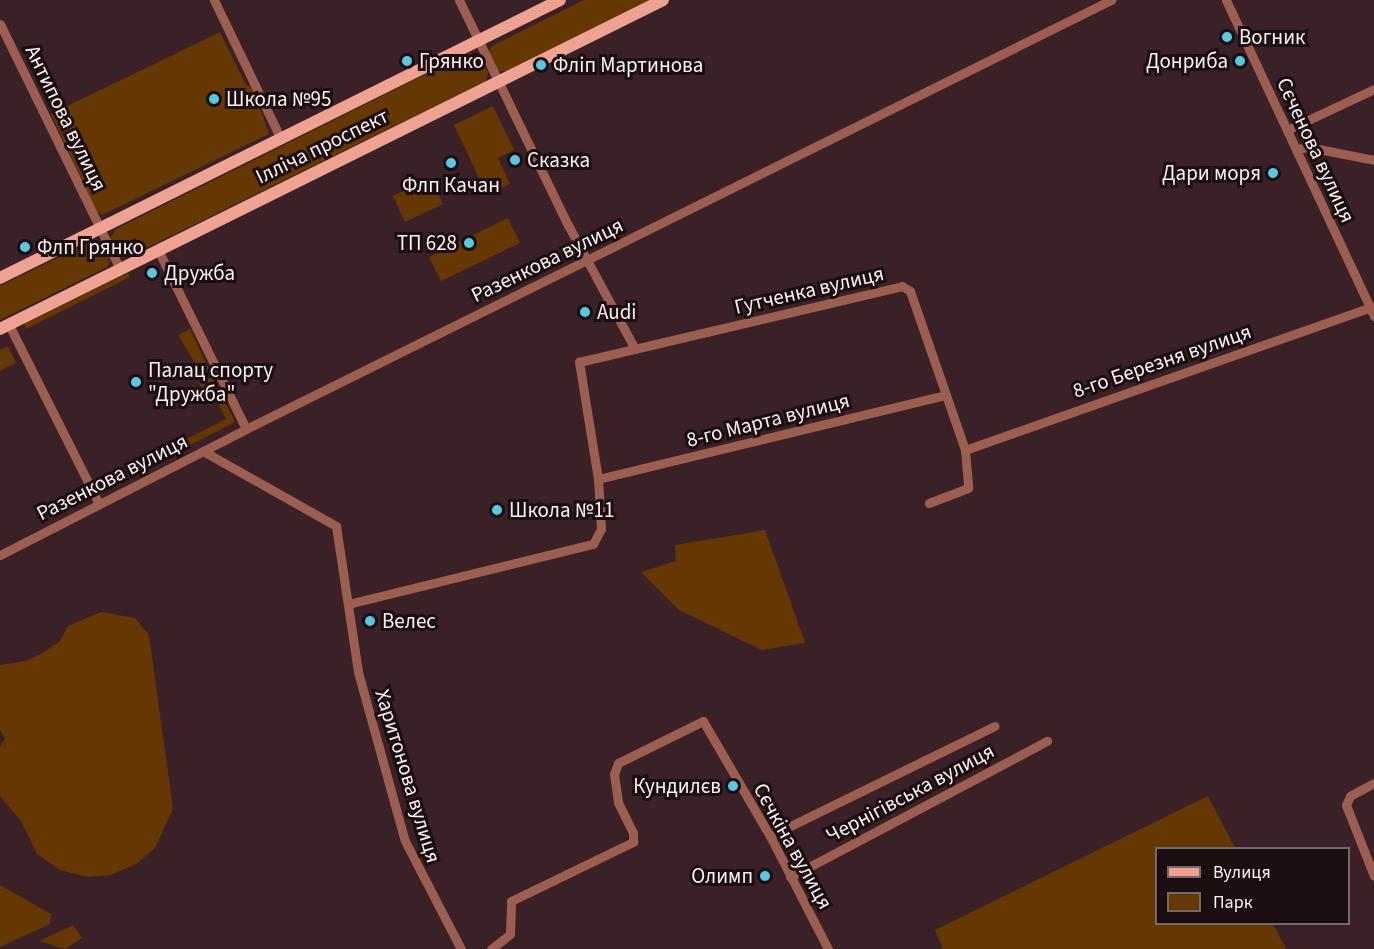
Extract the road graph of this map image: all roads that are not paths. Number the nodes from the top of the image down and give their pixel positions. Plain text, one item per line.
1 (214, 0) edge
2 (459, 0) edge
3 (560, 0) edge
4 (663, 0) edge
5 (1111, 0) edge
6 (1227, 0) edge
7 (0, 24) edge
8 (478, 41) junction
9 (497, 81) junction
10 (1374, 89) edge
11 (1287, 130) junction
12 (281, 139) junction
13 (1296, 149) junction
14 (1374, 160) edge
15 (100, 228) junction
16 (159, 250) junction
17 (586, 260) junction
18 (120, 269) junction
19 (0, 278) edge
20 (1372, 311) edge
21 (4, 327) edge
22 (635, 349) junction
23 (946, 395) junction
24 (246, 429) junction
25 (965, 450) junction
26 (203, 451) junction
27 (598, 479) junction
28 (929, 503) dead end
29 (99, 504) junction
30 (0, 555) edge
31 (348, 604) junction
32 (995, 726) dead end
33 (1047, 741) dead end
34 (1374, 783) edge
35 (770, 836) junction
36 (1374, 876) edge
37 (790, 877) junction
38 (461, 949) edge
39 (491, 949) edge
40 (828, 949) edge

1 - 12 street
2 - 8 street
3 - 8 main road, Ілліча проспект
4 - 9 main road, Ілліча проспект
5 - 17 street, Разенкова вулиця
6 - 11 street, Сєченова вулиця
7 - 15 street, Антипова вулиця
8 - 9 street
8 - 12 main road, Ілліча проспект
9 - 16 main road, Ілліча проспект
9 - 17 street
10 - 11 street
11 - 13 street, Сєченова вулиця
12 - 15 main road, Ілліча проспект
13 - 14 street
13 - 20 street, Сєченова вулиця
15 - 18 street, Антипова вулиця
15 - 19 main road, Ілліча проспект
16 - 18 main road, Ілліча проспект
16 - 24 street
17 - 22 street
17 - 24 street, Разенкова вулиця
18 - 21 main road, Ілліча проспект
20 - 25 street, 8-го Березня вулиця
21 - 29 street
22 - 23 street, Гутченка вулиця
22 - 27 street, Гутченка вулиця
23 - 25 street, Гутченка вулиця
23 - 27 street, 8-го Марта вулиця
24 - 26 street, Разенкова вулиця
25 - 28 street, Гутченка вулиця
26 - 29 street, Разенкова вулиця
26 - 31 street, Харитонова вулиця
27 - 31 street
29 - 30 street, Разенкова вулиця
31 - 38 street, Харитонова вулиця
32 - 35 street, Чернігівська вулиця
33 - 37 street, Чернігівська вулиця
34 - 36 street
35 - 37 street, Сєчкіна вулиця
35 - 39 street, Сєчкіна вулиця
37 - 40 street, Сєчкіна вулиця

